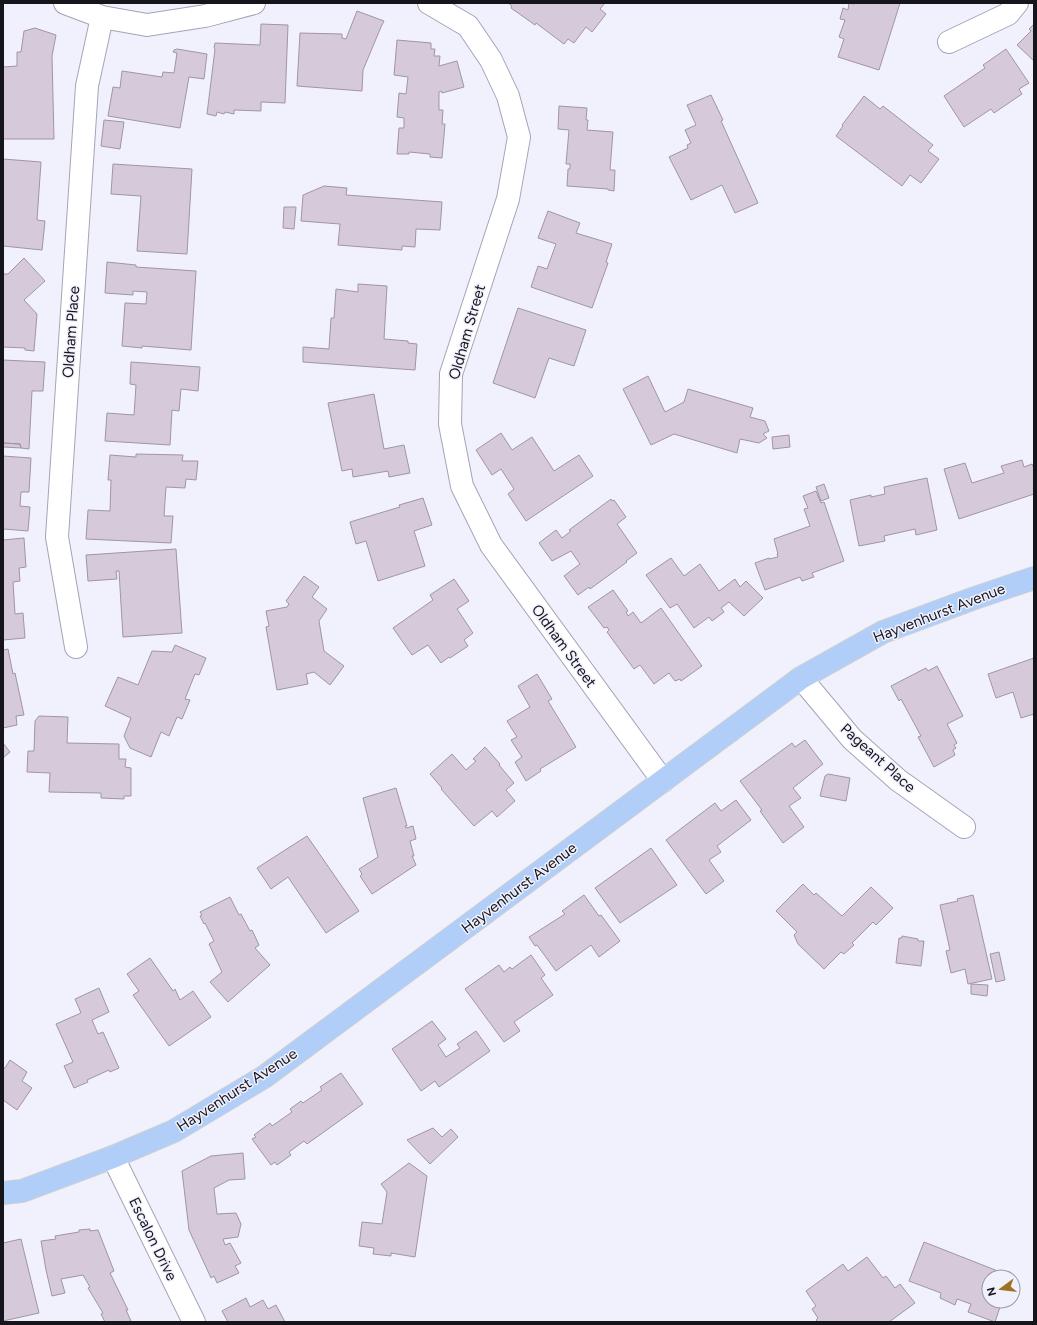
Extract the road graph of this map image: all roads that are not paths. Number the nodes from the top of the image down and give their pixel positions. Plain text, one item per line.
1 (65, 3) edge
2 (254, 3) edge
3 (429, 3) edge
4 (1017, 3) edge
5 (102, 17) junction
6 (949, 42) dead end
7 (1034, 578) edge
8 (76, 647) dead end
9 (801, 678) junction
10 (663, 781) junction
11 (964, 826) dead end
12 (113, 1157) junction
13 (3, 1193) edge
14 (194, 1322) edge

1 - 5 street
2 - 5 street
3 - 10 street, Oldham Street
4 - 6 street
5 - 8 street, Oldham Place
7 - 9 main road, Hayvenhurst Avenue
9 - 10 main road, Hayvenhurst Avenue
9 - 11 street, Pageant Place
10 - 12 main road, Hayvenhurst Avenue
12 - 13 main road, Hayvenhurst Avenue
12 - 14 street, Escalon Drive

